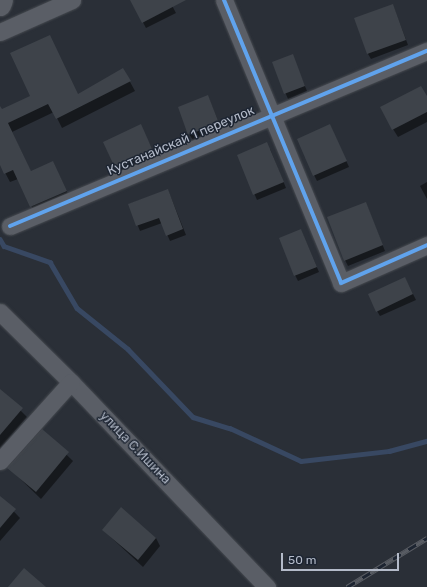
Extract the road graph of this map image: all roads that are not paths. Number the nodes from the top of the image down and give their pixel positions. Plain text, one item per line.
1 (2, 0) edge
2 (72, 0) edge
3 (224, 0) edge
4 (0, 5) edge
5 (0, 32) edge
6 (427, 51) edge
7 (272, 113) junction
8 (10, 226) dead end
9 (427, 245) edge
10 (0, 312) edge
11 (71, 382) junction
12 (0, 461) edge
13 (267, 587) edge

1 - 4 street
2 - 5 street
3 - 7 street
6 - 7 street, Кустанайскай 1 переулок
7 - 8 street, Кустанайскай 1 переулок
7 - 9 street
10 - 11 street, улица С.Ишина
11 - 12 street
11 - 13 street, улица С.Ишина

